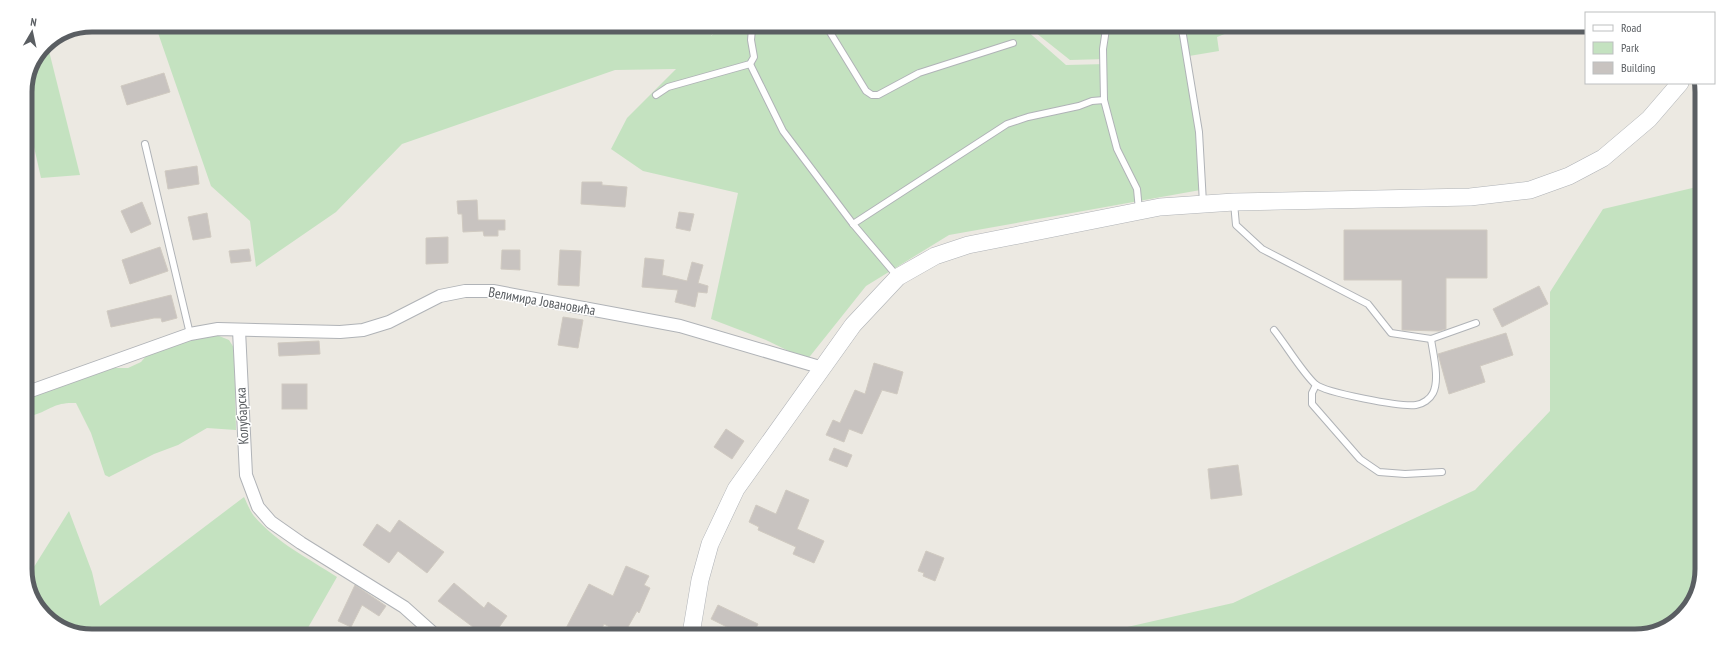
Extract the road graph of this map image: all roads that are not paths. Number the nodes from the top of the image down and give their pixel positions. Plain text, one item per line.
1 (752, 32) edge
2 (830, 32) edge
3 (1106, 32) edge
4 (1182, 32) edge
5 (1013, 43) dead end
6 (750, 64) junction
7 (1679, 84) edge
8 (656, 95) dead end
9 (1104, 100) junction
10 (145, 144) dead end
11 (1234, 202) junction
12 (1204, 204) junction
13 (1140, 212) junction
14 (853, 224) junction
15 (898, 277) junction
16 (1476, 323) dead end
17 (238, 330) junction
18 (1274, 330) dead end
19 (190, 334) junction
20 (1431, 339) junction
21 (823, 368) junction
22 (1316, 384) junction
23 (32, 388) edge
24 (1442, 472) dead end
25 (429, 629) edge
26 (692, 629) edge

1 - 6 lane
2 - 5 lane
3 - 9 lane
4 - 12 lane
6 - 8 lane
6 - 14 lane
7 - 11 main road
9 - 13 lane
9 - 14 lane
10 - 19 lane
11 - 12 main road
11 - 20 lane
12 - 13 main road
13 - 15 main road
14 - 15 lane
15 - 21 main road
16 - 20 lane
17 - 19 street
17 - 21 street, Велимира Јовановића
17 - 25 street, Колубарска
18 - 22 lane
19 - 23 street
20 - 22 lane
21 - 26 main road
22 - 24 lane

